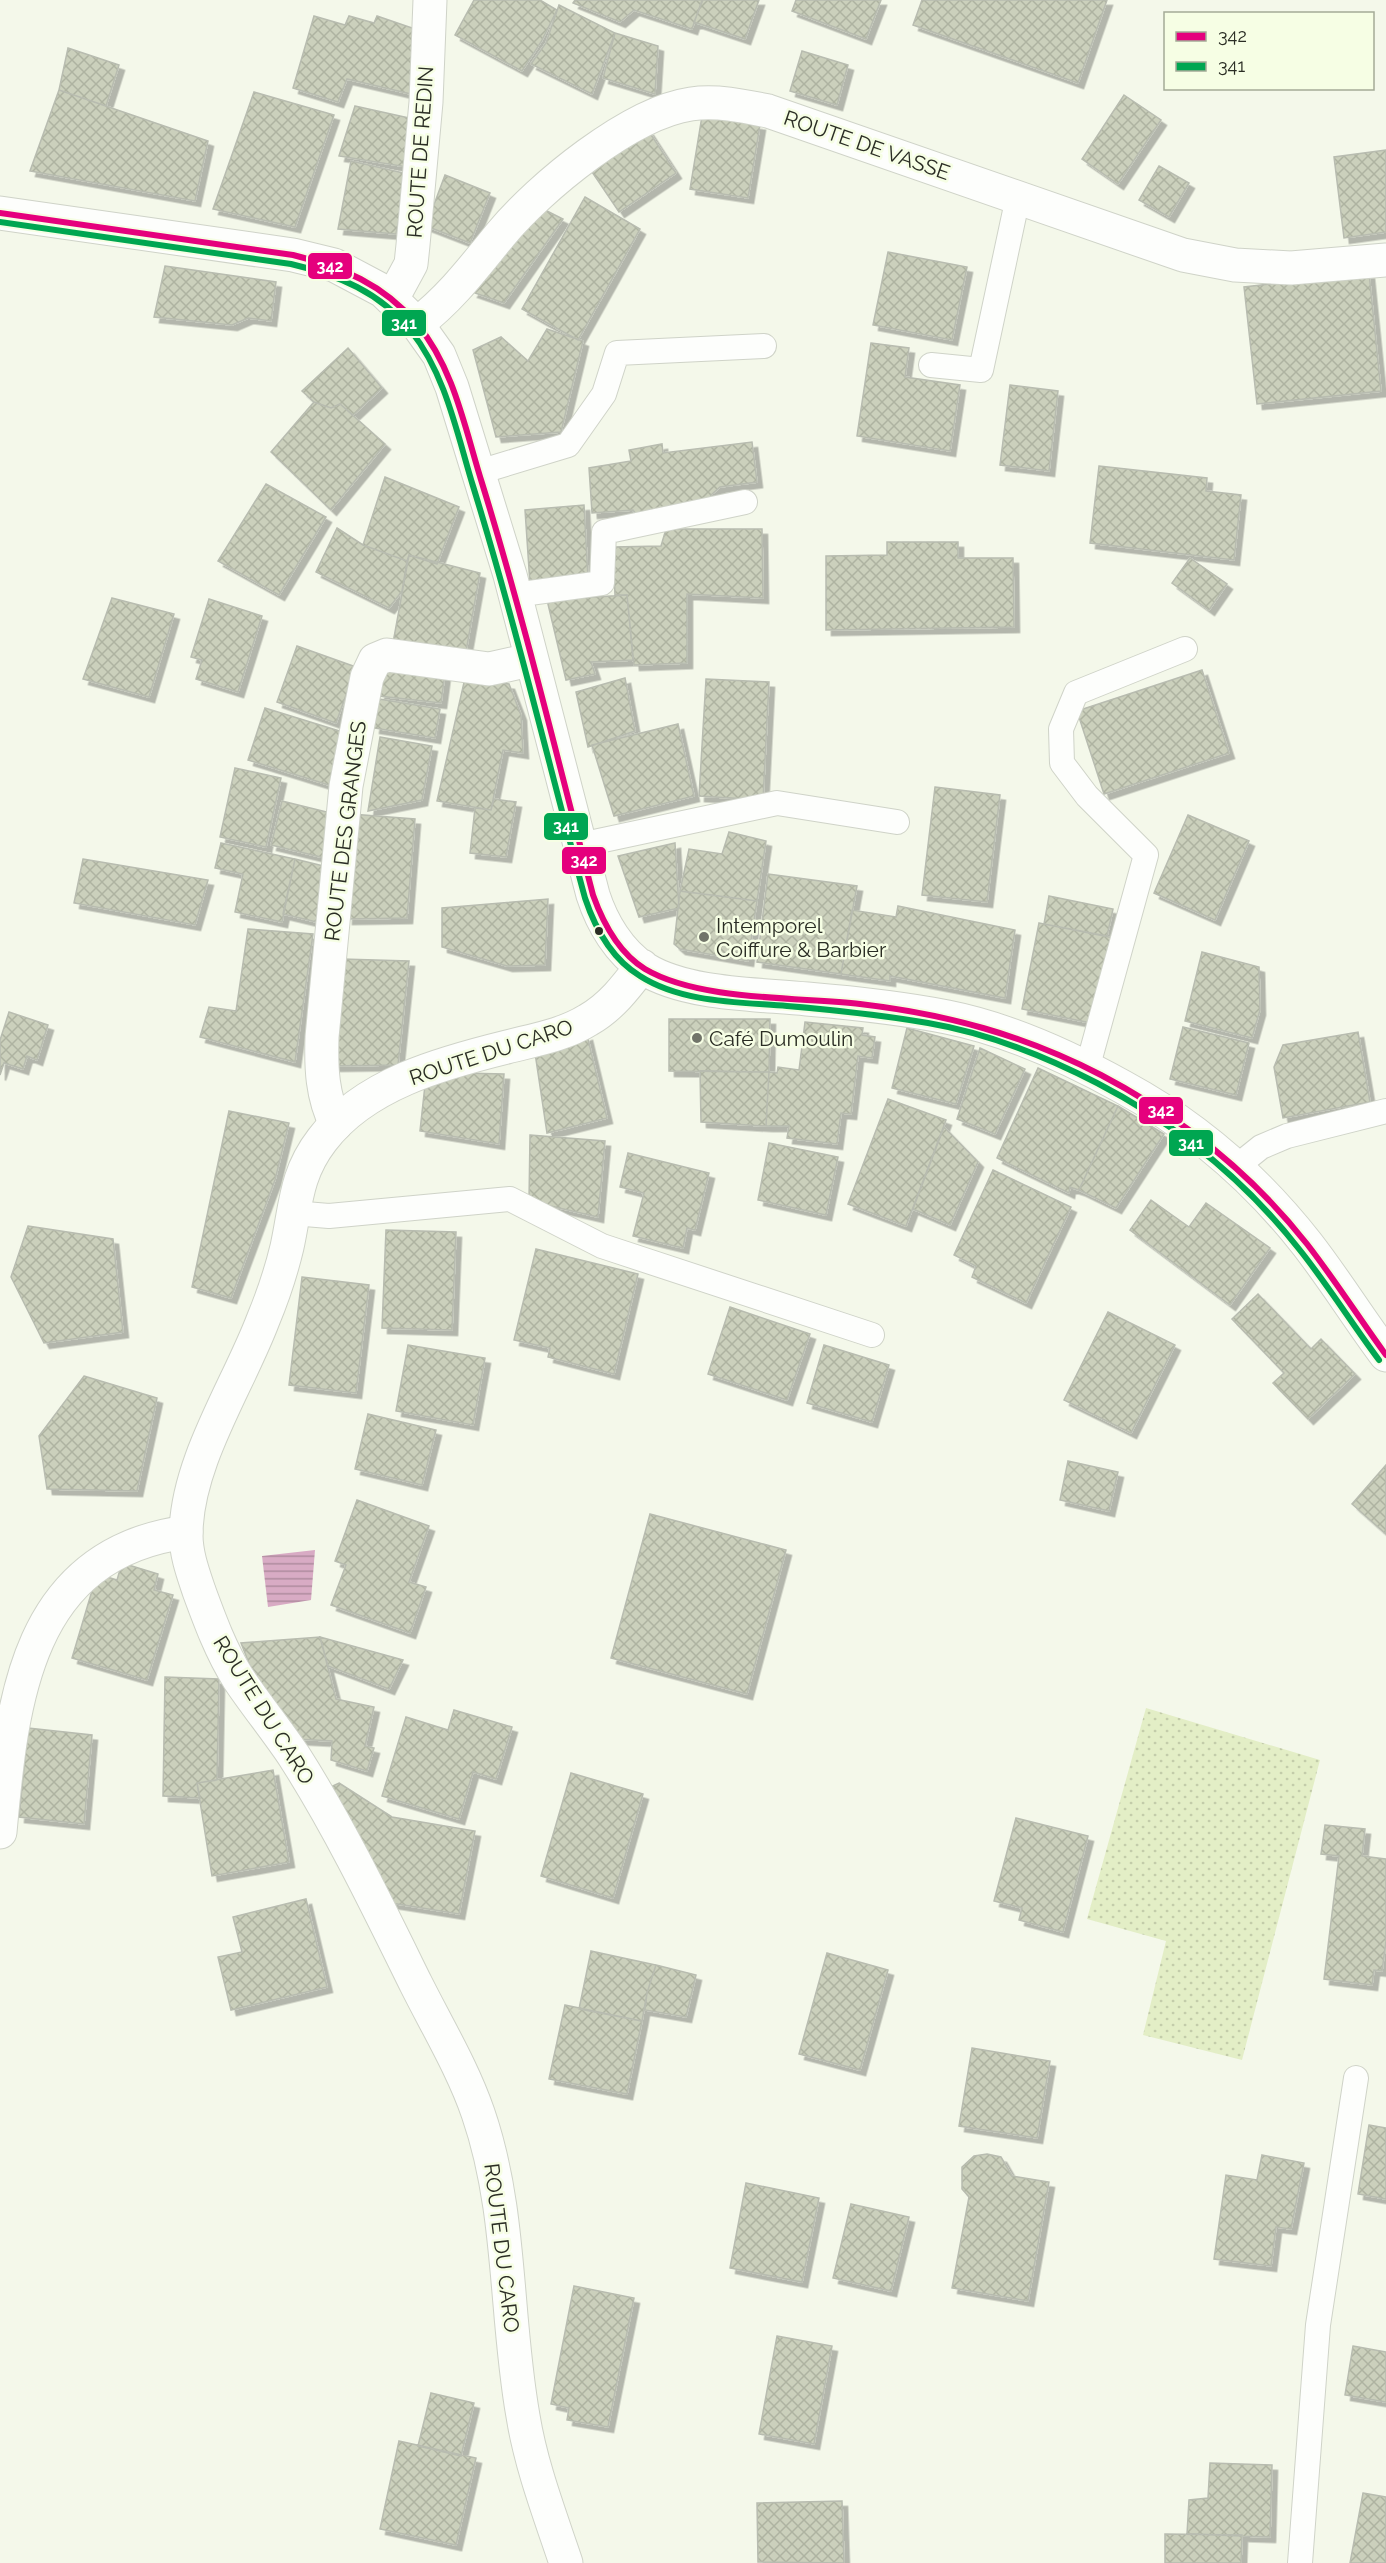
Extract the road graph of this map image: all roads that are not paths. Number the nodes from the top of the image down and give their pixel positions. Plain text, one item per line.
1 (430, 0) edge
2 (1018, 197) junction
3 (0, 213) edge
4 (1386, 261) edge
5 (392, 299) junction
6 (417, 324) junction
7 (764, 346) dead end
8 (931, 365) dead end
9 (479, 472) junction
10 (746, 502) dead end
11 (515, 595) junction
12 (1185, 649) dead end
13 (530, 660) junction
14 (897, 822) dead end
15 (580, 845) junction
16 (642, 966) junction
17 (1087, 1069) junction
18 (1386, 1111) edge
19 (336, 1124) junction
20 (1236, 1167) junction
21 (293, 1213) junction
22 (872, 1335) dead end
23 (1386, 1356) edge
24 (186, 1532) junction
25 (0, 1832) edge
26 (1356, 2078) dead end
27 (566, 2563) edge
28 (1300, 2563) edge

1 - 5 street, ROUTE DE REDIN
2 - 4 street, ROUTE DE VASSE
2 - 6 street, ROUTE DE VASSE
2 - 8 lane
3 - 5 street
5 - 6 street
6 - 9 street
7 - 9 lane
9 - 11 street
10 - 11 lane
11 - 13 street
12 - 17 lane
13 - 15 street
13 - 19 street, ROUTE DES GRANGES
14 - 15 lane
15 - 16 street
16 - 17 street
16 - 19 street, ROUTE DU CARO
17 - 20 street
18 - 20 lane
19 - 21 street, ROUTE DU CARO
20 - 23 street
21 - 22 lane
21 - 24 street, ROUTE DU CARO
24 - 25 street
24 - 27 street, ROUTE DU CARO
26 - 28 lane

